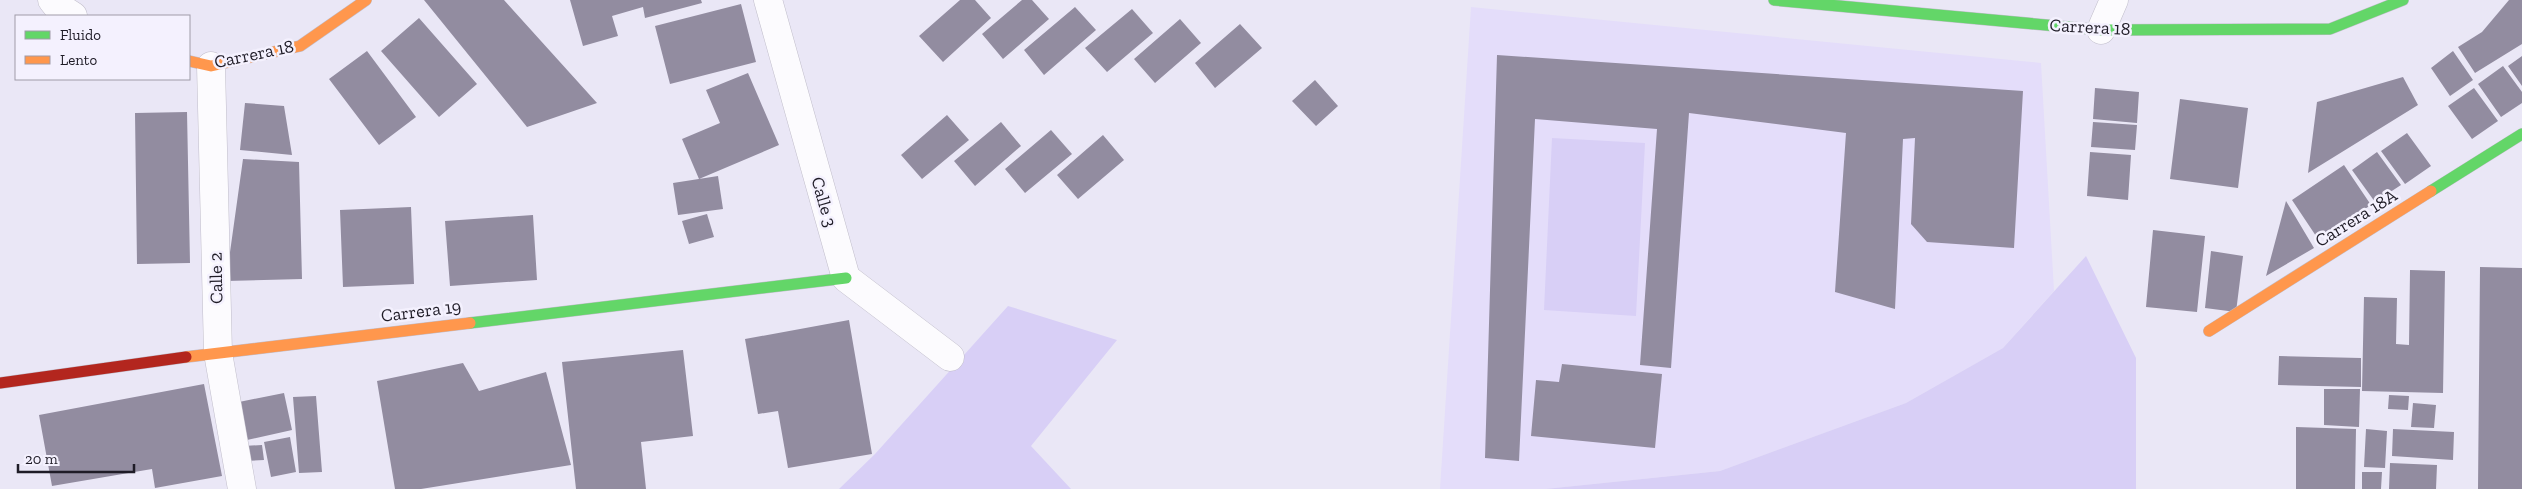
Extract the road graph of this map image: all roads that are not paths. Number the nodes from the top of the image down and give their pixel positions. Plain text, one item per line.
1 (52, 0) edge
2 (366, 0) edge
3 (768, 0) edge
4 (1774, 0) edge
5 (2114, 0) edge
6 (2403, 0) edge
7 (71, 15) edge
8 (2101, 30) junction
9 (200, 63) edge
10 (2522, 134) edge
11 (846, 278) junction
12 (2209, 331) dead end
13 (218, 353) junction
14 (950, 357) dead end
15 (0, 382) edge
16 (242, 489) edge

1 - 7 street
2 - 9 street, Carrera 18
3 - 11 street, Calle 3
4 - 8 street, Carrera 18
5 - 8 street
6 - 8 street, Carrera 18
9 - 13 street, Calle 2
10 - 12 street, Carrera 18A
11 - 13 street, Carrera 19
11 - 14 street
13 - 15 street, Carrera 19
13 - 16 street, Calle 2

